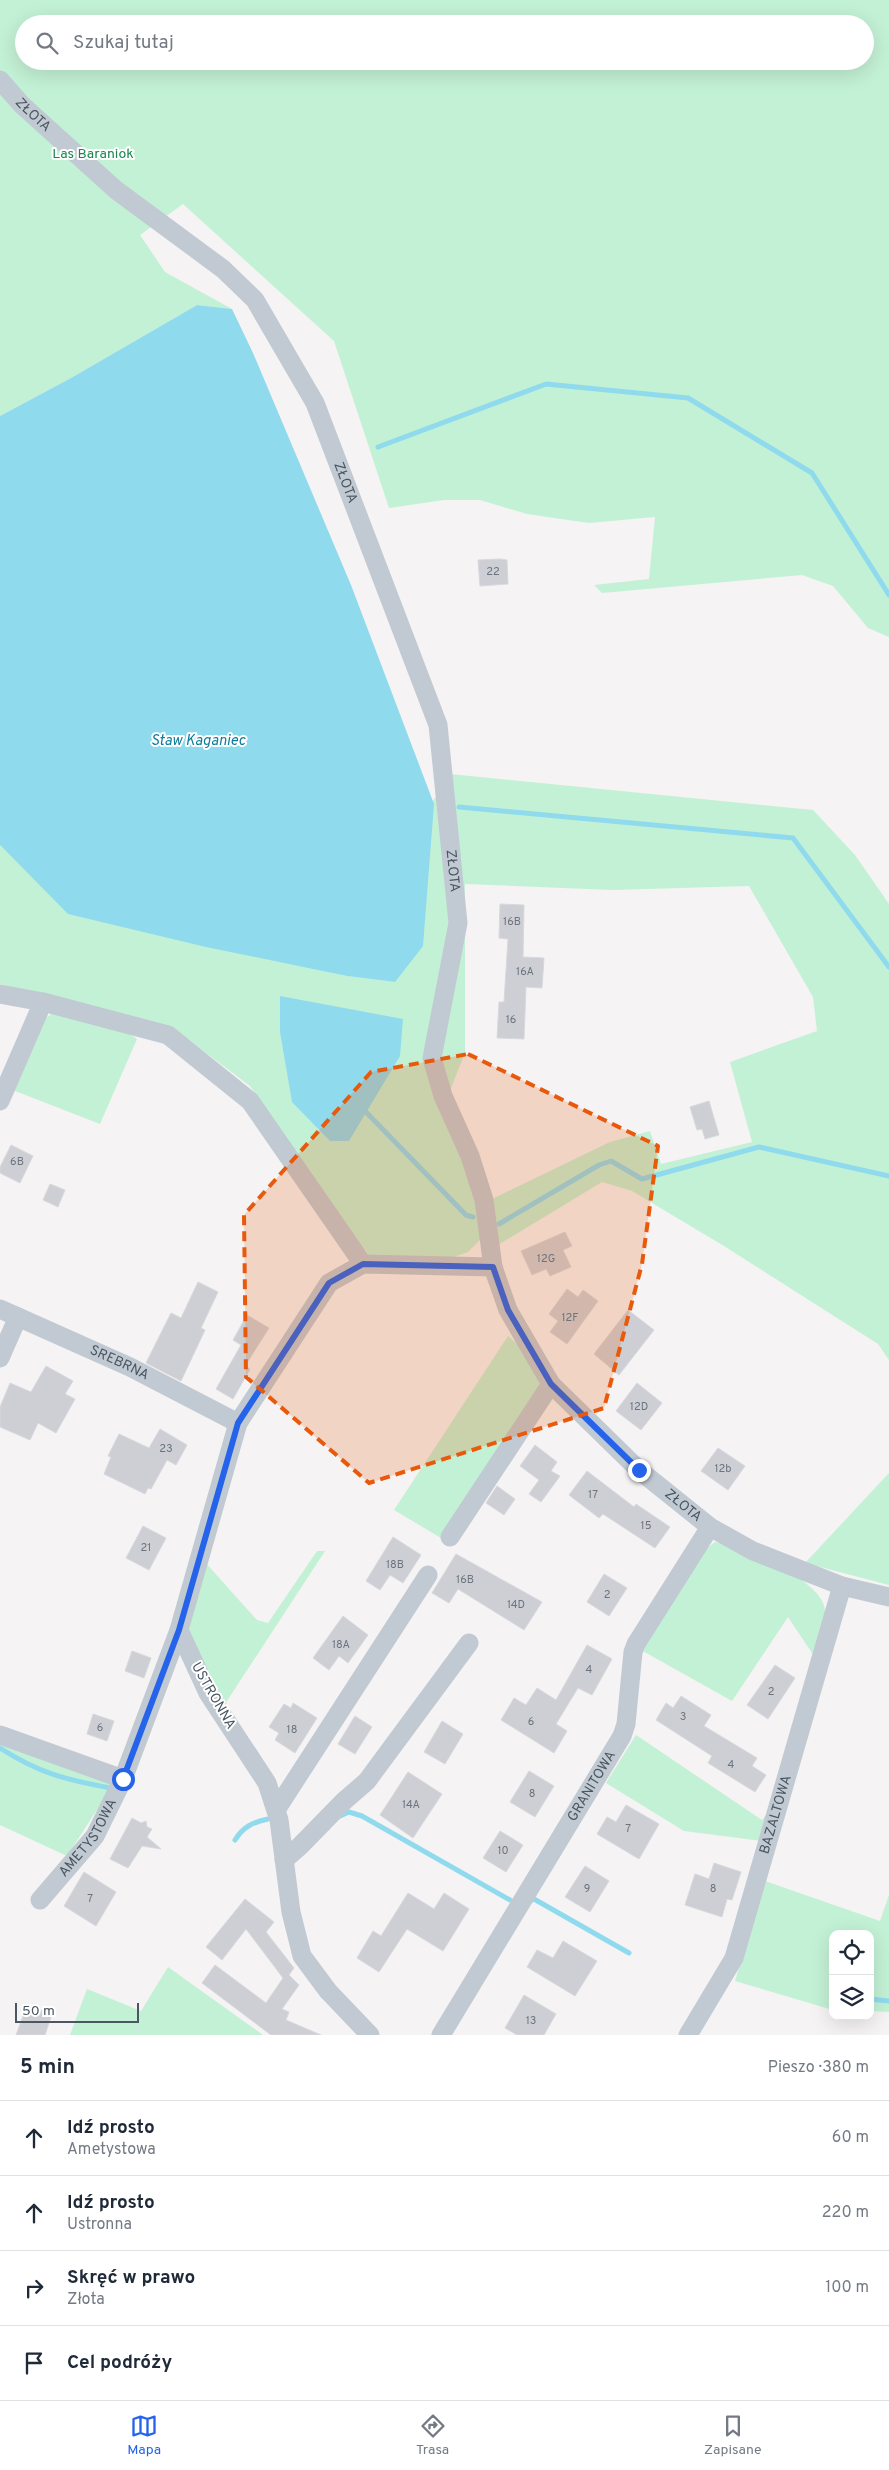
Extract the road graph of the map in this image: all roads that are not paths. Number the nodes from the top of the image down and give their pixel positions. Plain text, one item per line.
1 (0, 80) edge
2 (0, 994) edge
3 (42, 1002) junction
4 (0, 1101) edge
5 (363, 1264) junction
6 (493, 1267) junction
7 (0, 1309) edge
8 (18, 1317) junction
9 (0, 1358) edge
10 (551, 1384) junction
11 (238, 1423) junction
12 (710, 1527) junction
13 (450, 1537) dead end
14 (428, 1575) dead end
15 (842, 1586) junction
16 (889, 1597) edge
17 (179, 1630) junction
18 (469, 1643) dead end
19 (0, 1735) edge
20 (123, 1779) junction
21 (276, 1810) junction
22 (284, 1860) junction
23 (40, 1900) dead end
24 (370, 2035) edge
25 (441, 2035) edge
26 (688, 2035) edge

1 - 6 street, ZŁOTA
2 - 3 street
3 - 4 street
3 - 5 street
5 - 6 street
5 - 11 street
6 - 10 street, ZŁOTA
7 - 8 street, SREBRNA
8 - 9 street
8 - 11 street, SREBRNA
10 - 12 street, ZŁOTA
10 - 13 street
11 - 17 street
12 - 15 street, ZŁOTA
12 - 25 street, GRANITOWA
14 - 21 street
15 - 16 street, ZŁOTA
15 - 26 street, BAZALTOWA
17 - 20 street, AMETYSTOWA
17 - 21 street, USTRONNA
18 - 22 street
19 - 20 street
20 - 23 street, AMETYSTOWA
21 - 22 street, USTRONNA
22 - 24 street, USTRONNA

